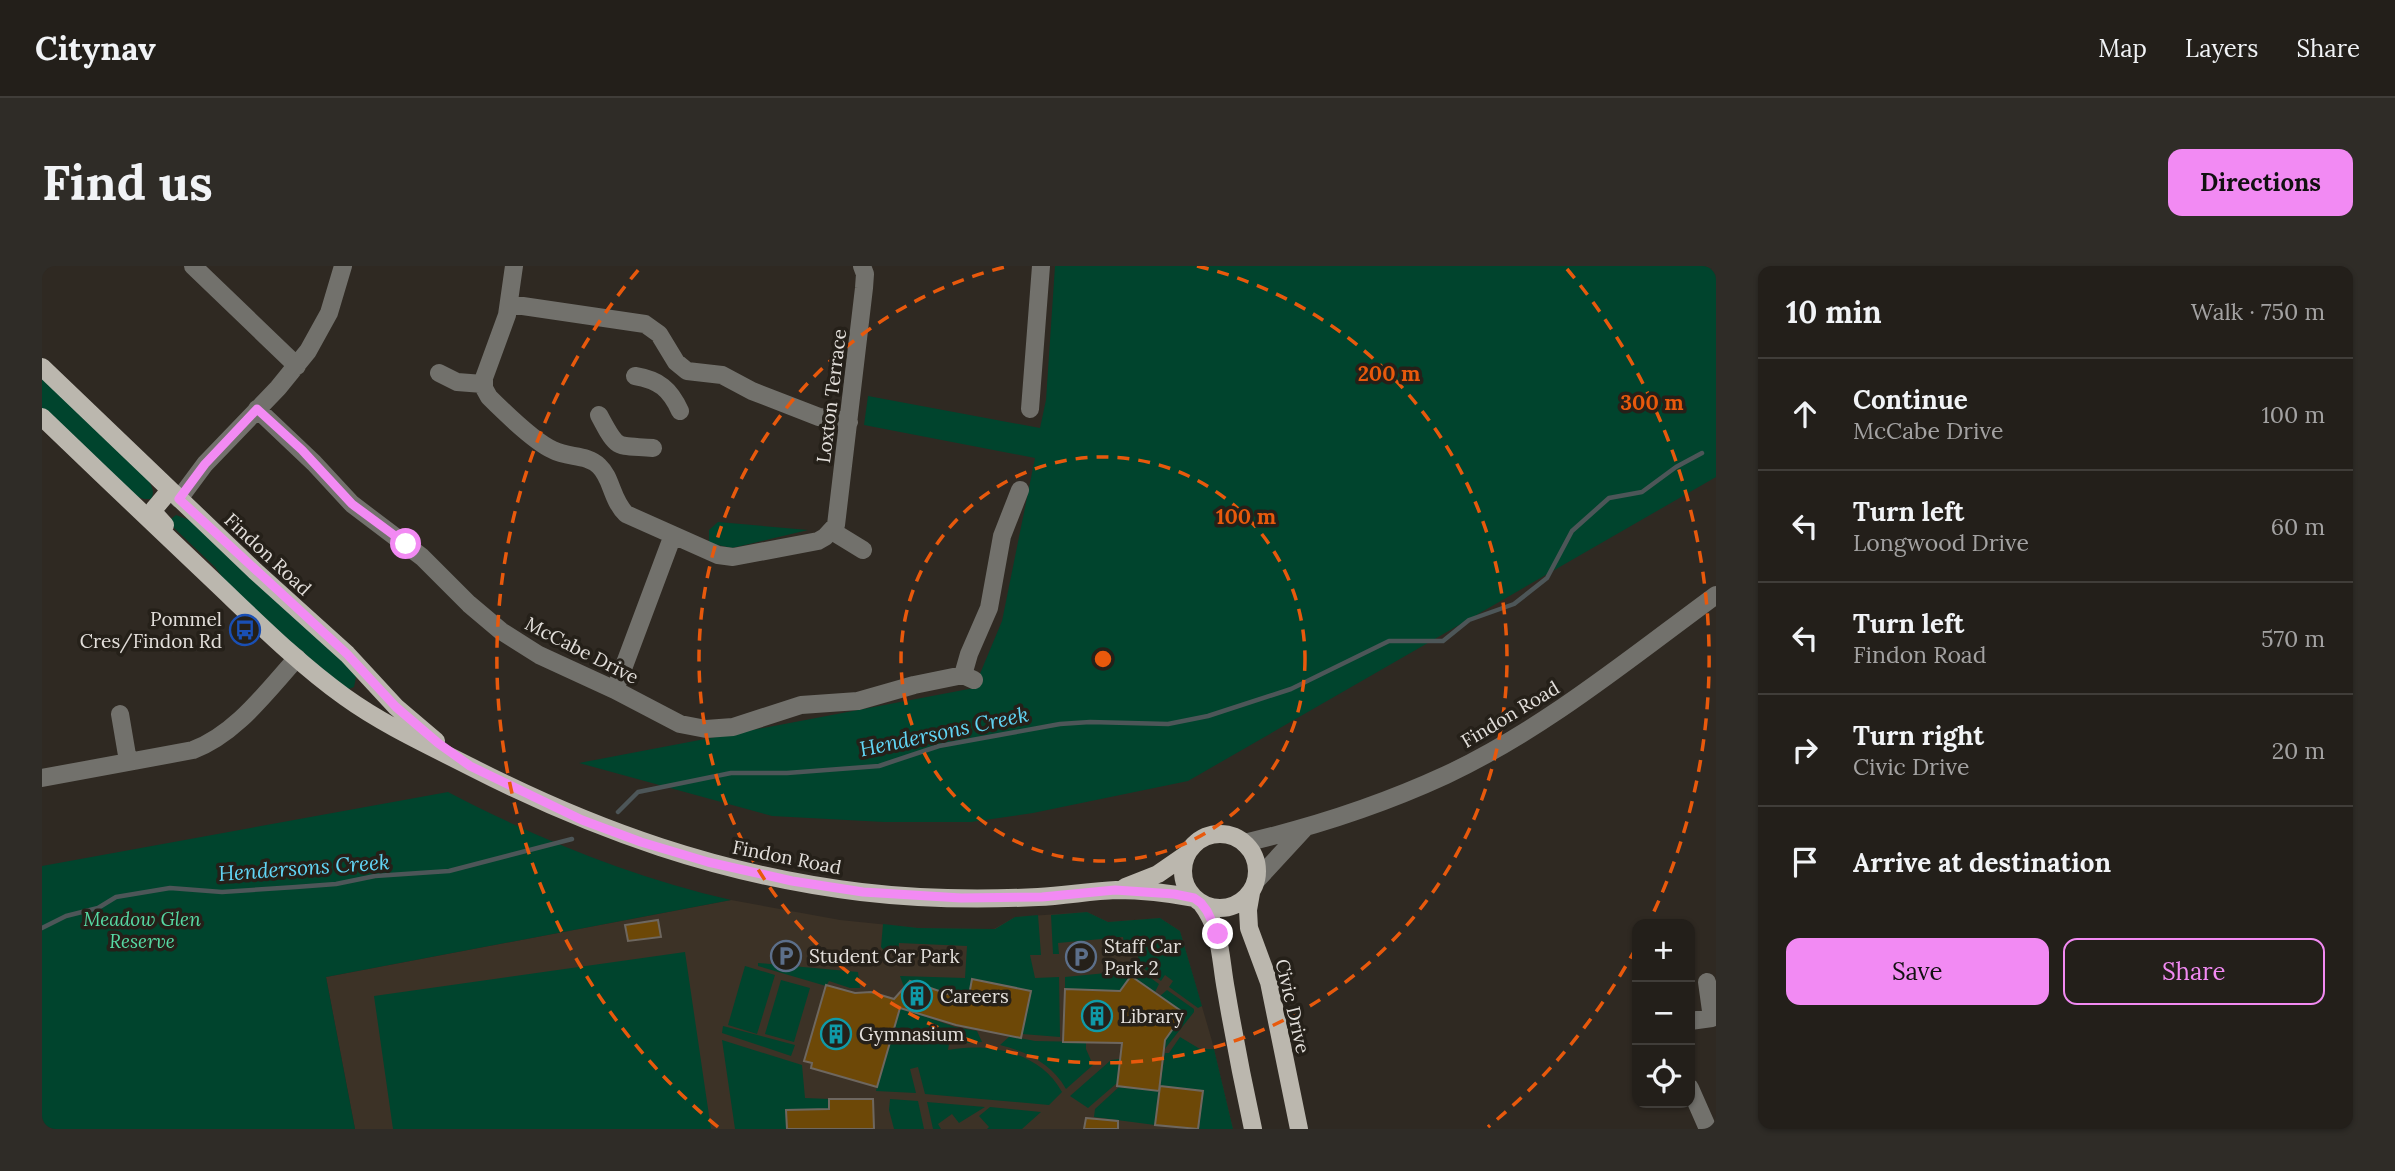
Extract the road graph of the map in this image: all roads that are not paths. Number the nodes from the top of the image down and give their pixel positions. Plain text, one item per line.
1 (193, 266) edge
2 (343, 266) edge
3 (514, 266) edge
4 (862, 266) edge
5 (1041, 266) edge
6 (509, 304) junction
7 (297, 366) junction
8 (680, 366) junction
9 (42, 367) edge
10 (439, 373) dead end
11 (635, 376) dead end
12 (483, 384) junction
13 (664, 386) junction
14 (257, 409) junction
15 (1030, 409) dead end
16 (680, 411) dead end
17 (599, 415) dead end
18 (42, 417) edge
19 (849, 422) junction
20 (617, 443) junction
21 (653, 448) dead end
22 (598, 464) junction
23 (1020, 490) dead end
24 (175, 495) junction
25 (156, 521) junction
26 (832, 531) junction
27 (673, 535) junction
28 (863, 550) dead end
29 (1716, 595) edge
30 (298, 658) junction
31 (359, 667) junction
32 (615, 690) junction
33 (343, 695) junction
34 (120, 714) dead end
35 (128, 761) junction
36 (470, 766) junction
37 (42, 778) edge
38 (1304, 828) junction
39 (1244, 843) junction
40 (1187, 855) junction
41 (1253, 887) junction
42 (1115, 890) junction
43 (1197, 901) junction
44 (1707, 982) dead end
45 (1695, 1020) edge
46 (1695, 1099) edge
47 (1254, 1129) edge
48 (1299, 1129) edge
49 (1708, 1129) edge

1 - 7 street
2 - 7 street
3 - 6 street
4 - 19 street, Loxton Terrace
5 - 15 street
6 - 8 street
6 - 12 street
7 - 14 street
8 - 13 street
8 - 19 street
9 - 24 main road, Findon Road
10 - 12 street
11 - 13 street
12 - 22 street
13 - 16 street
14 - 24 street
14 - 32 street, McCabe Drive
17 - 20 street
18 - 25 main road
19 - 26 street, Loxton Terrace
20 - 21 street
20 - 22 street
22 - 27 street
23 - 32 street, McCabe Drive
24 - 25 main road
24 - 31 main road, Findon Road
25 - 30 main road, Findon Road
26 - 27 street
26 - 28 street
27 - 32 street
29 - 38 street, Findon Road
30 - 33 main road, Findon Road
30 - 35 street
31 - 33 main road
31 - 36 main road, Findon Road
33 - 36 main road, Findon Road
34 - 35 street
35 - 37 street
36 - 42 main road, Findon Road
38 - 39 street, Findon Road
38 - 41 street, Findon Road
39 - 40 main road
39 - 41 main road
40 - 42 main road, Findon Road
40 - 43 main road
41 - 43 main road
41 - 48 main road, Civic Drive
42 - 43 main road, Findon Road
43 - 47 main road
44 - 45 street
46 - 49 street

